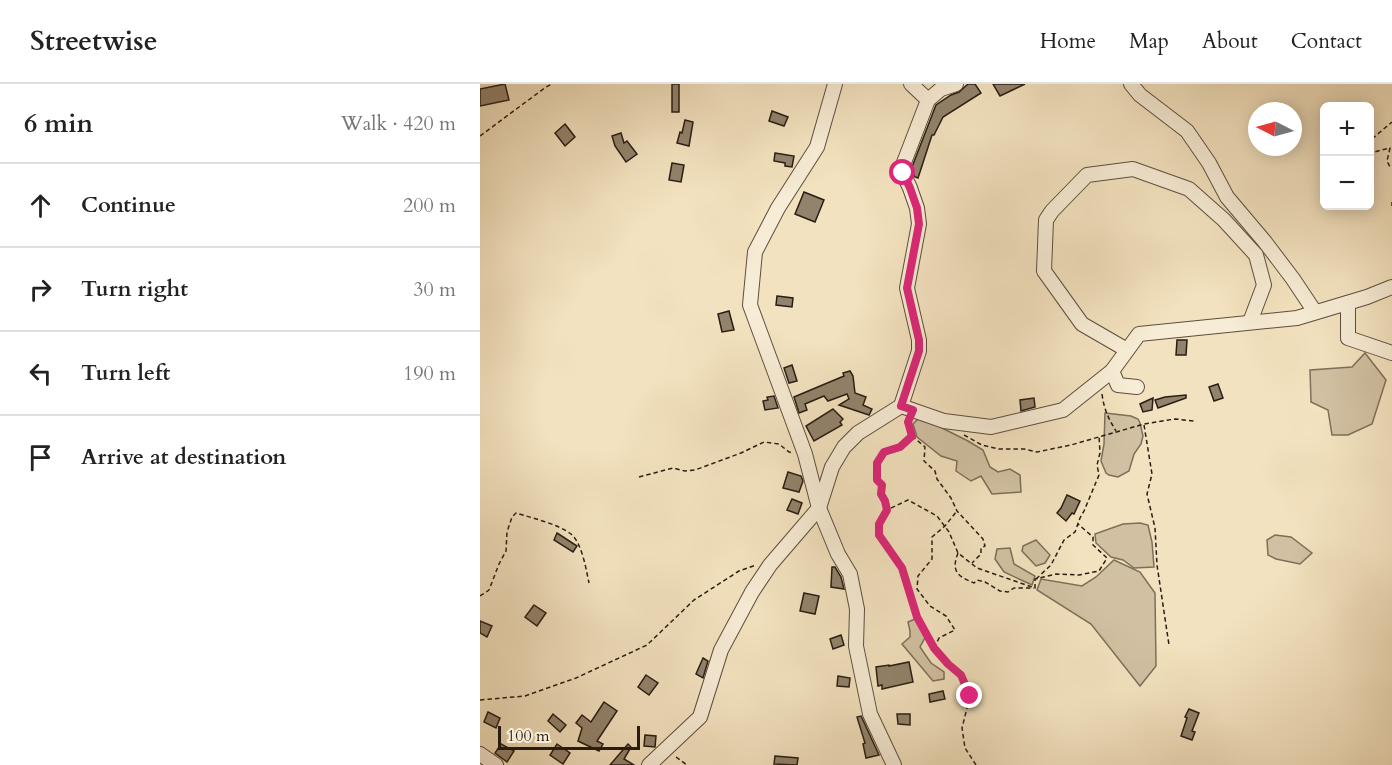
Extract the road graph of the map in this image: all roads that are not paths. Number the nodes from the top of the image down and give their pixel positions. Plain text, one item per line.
1 (835, 84) edge
2 (911, 84) edge
3 (956, 84) edge
4 (1131, 84) edge
5 (928, 100) junction
6 (1392, 287) edge
7 (1347, 303) junction
8 (1316, 312) junction
9 (1250, 322) junction
10 (1127, 350) junction
11 (1392, 353) edge
12 (1106, 376) junction
13 (1137, 387) dead end
14 (907, 408) junction
15 (819, 508) junction
16 (480, 754) edge
17 (496, 765) edge
18 (649, 765) edge
19 (894, 765) edge

1 - 15 street
2 - 5 street
3 - 5 street
4 - 8 street
5 - 14 street
6 - 7 street
7 - 8 street
7 - 11 street
8 - 9 street
9 - 10 street
9 - 10 street
10 - 12 street
12 - 13 street
12 - 14 street
14 - 15 street
15 - 18 street
15 - 19 street
16 - 17 street

